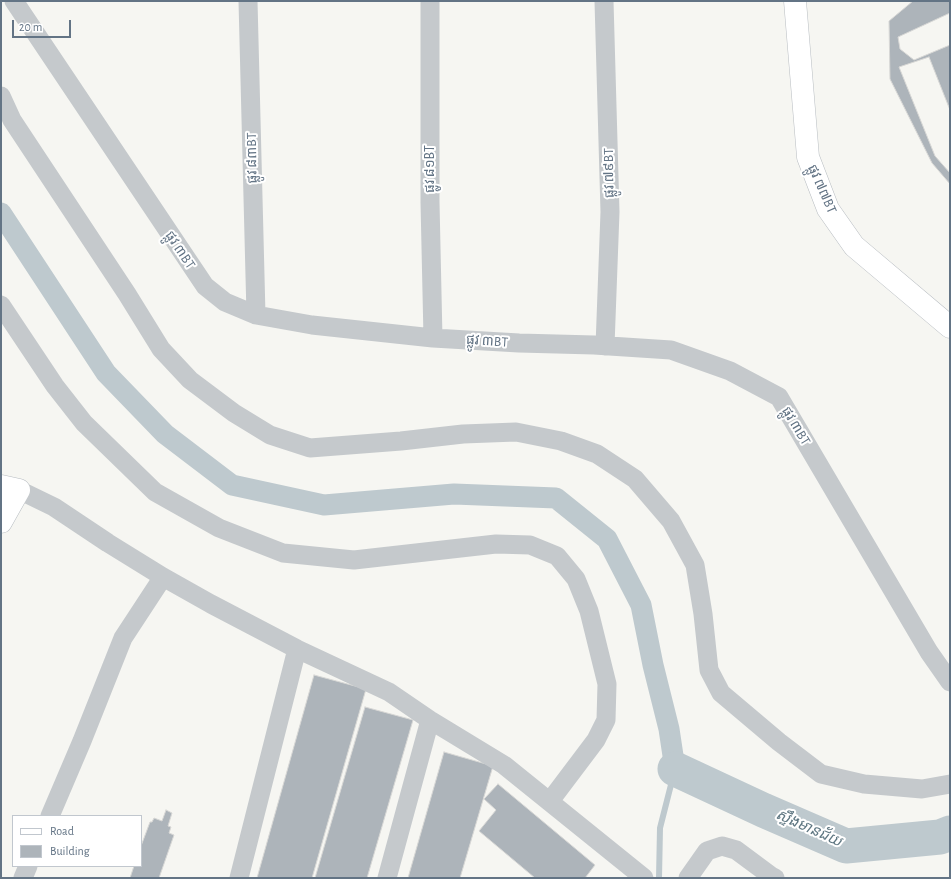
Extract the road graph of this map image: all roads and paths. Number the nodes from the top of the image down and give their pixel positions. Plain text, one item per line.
1 (14, 1) edge
2 (248, 1) edge
3 (430, 1) edge
4 (604, 1) edge
5 (795, 1) edge
6 (1, 96) edge
7 (1, 305) edge
8 (256, 315) junction
9 (950, 327) edge
10 (433, 338) junction
11 (605, 346) junction
12 (10, 488) edge
13 (1, 522) edge
14 (163, 577) junction
15 (297, 649) junction
16 (950, 682) edge
17 (430, 720) junction
18 (950, 784) edge
19 (550, 801) junction
20 (50, 815) edge
21 (28, 867) edge
22 (23, 878) edge
23 (239, 878) edge
24 (387, 878) edge
25 (644, 878) edge
26 (688, 878) edge
27 (775, 878) edge

1 - 8 street, ផ្លូវ ៣BT
2 - 8 street, ផ្លូវ ៨៣BT
3 - 10 street, ផ្លូវ ៨១BT
4 - 11 street, ផ្លូវ ៧៩BT
5 - 9 street, ផ្លូវ ៧៧BT
6 - 18 street
7 - 19 street
8 - 10 street, ផ្លូវ ៣BT
10 - 11 street, ផ្លូវ ៣BT
11 - 16 street, ផ្លូវ ៣BT
12 - 13 street
12 - 14 street
14 - 15 street
14 - 20 street
15 - 17 street
15 - 23 street
17 - 19 street
17 - 24 street
19 - 25 street
21 - 22 street
26 - 27 street

